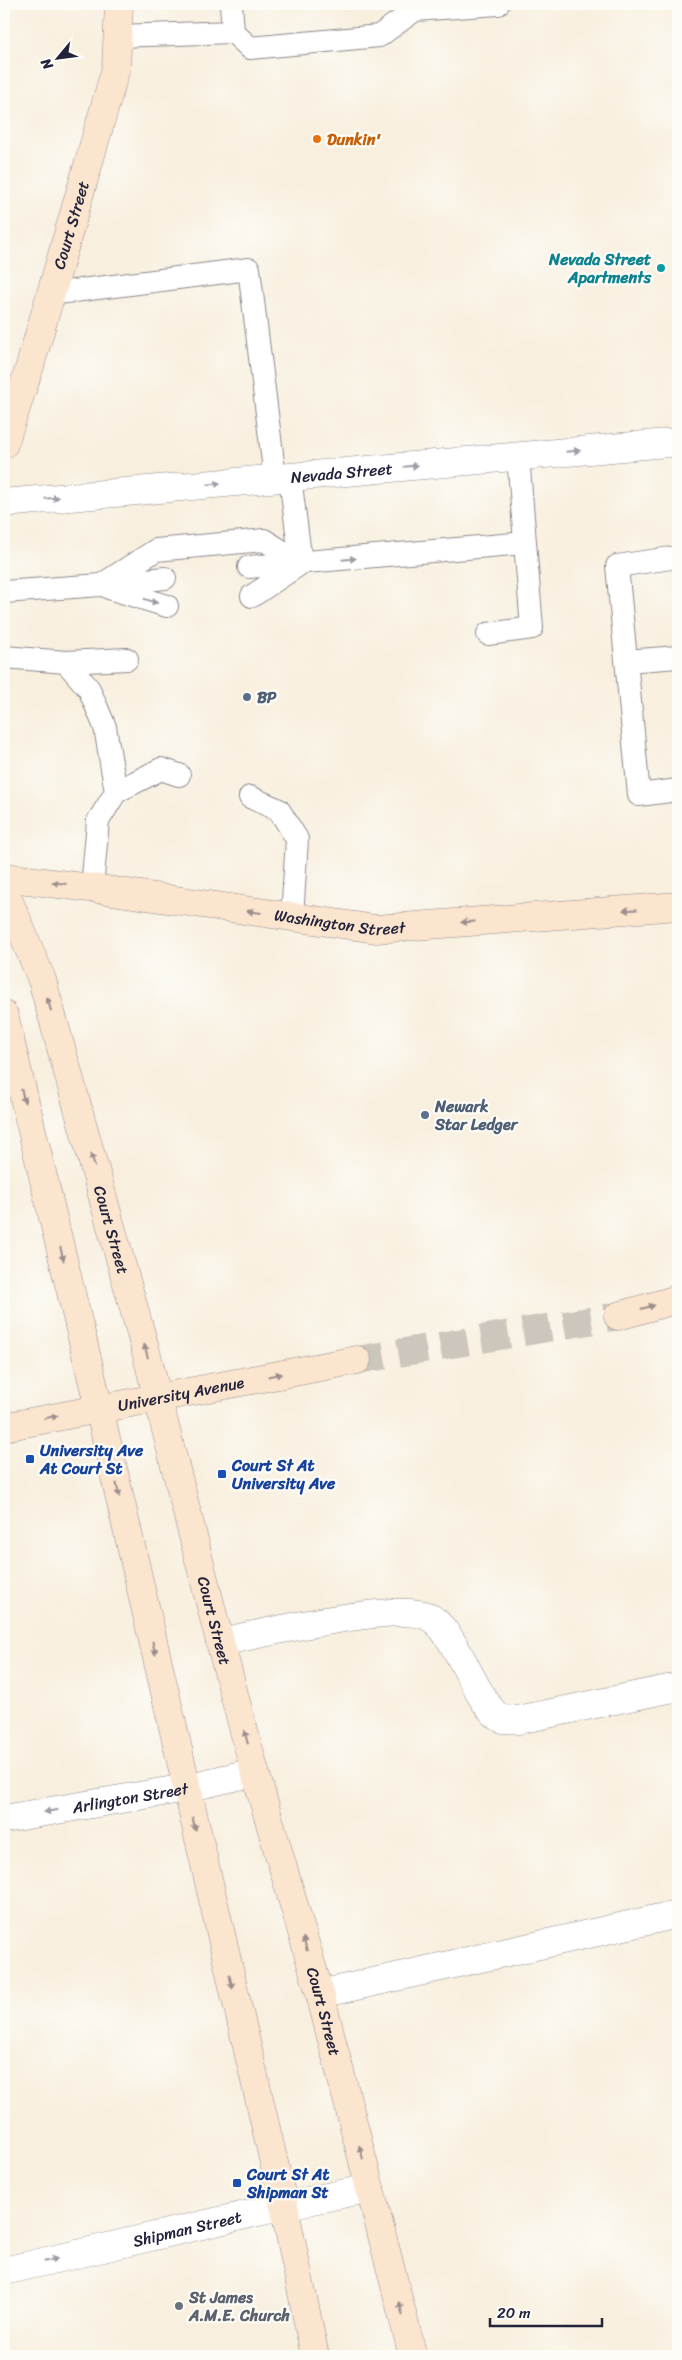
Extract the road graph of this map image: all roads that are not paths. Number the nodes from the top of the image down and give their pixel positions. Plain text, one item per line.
1 (119, 4) edge
2 (231, 4) edge
3 (498, 4) edge
4 (233, 32) junction
5 (118, 36) junction
6 (50, 294) junction
7 (678, 442) edge
8 (4, 444) edge
9 (518, 456) junction
10 (283, 477) junction
11 (4, 503) edge
12 (524, 543) junction
13 (678, 557) edge
14 (300, 563) junction
15 (249, 567) dead end
16 (165, 578) dead end
17 (101, 586) junction
18 (4, 592) edge
19 (252, 596) dead end
20 (167, 606) dead end
21 (488, 634) dead end
22 (4, 657) edge
23 (678, 657) edge
24 (127, 659) dead end
25 (626, 661) junction
26 (66, 662) junction
27 (179, 775) dead end
28 (678, 790) edge
29 (116, 792) junction
30 (250, 797) dead end
31 (4, 877) edge
32 (92, 888) junction
33 (4, 889) edge
34 (678, 906) edge
35 (292, 917) junction
36 (4, 1015) edge
37 (678, 1299) edge
38 (618, 1316) tunnel mouth
39 (357, 1360) tunnel mouth
40 (159, 1398) junction
41 (99, 1408) junction
42 (4, 1426) edge
43 (220, 1642) junction
44 (678, 1687) edge
45 (255, 1772) junction
46 (186, 1788) junction
47 (4, 1819) edge
48 (678, 1914) edge
49 (320, 1994) junction
50 (370, 2188) junction
51 (284, 2206) junction
52 (4, 2271) edge
53 (315, 2356) edge
54 (413, 2356) edge

1 - 5 street, Court Street
2 - 4 lane
3 - 4 lane
4 - 5 lane
5 - 6 street, Court Street
6 - 8 street, Court Street
6 - 10 lane
9 -> 7 street, Nevada Street
10 -> 9 street, Nevada Street
9 - 12 lane
11 -> 10 street, Nevada Street
10 - 14 lane
14 -> 12 lane
12 - 21 lane
13 - 25 lane
14 - 15 lane
14 - 17 lane
14 - 19 lane
16 - 17 lane
17 - 18 lane
17 -> 20 lane
22 - 26 lane
23 - 25 lane
24 - 26 lane
25 - 28 lane
26 - 29 lane
27 - 29 lane
29 - 32 lane
30 - 35 lane
32 -> 31 street, Washington Street
35 -> 32 street, Washington Street
40 -> 33 street, Court Street
34 -> 35 street, Washington Street
36 -> 41 street
38 -> 37 street
40 -> 39 street, University Avenue
40 - 41 street, University Avenue
40 - 43 street, Court Street
42 -> 41 street, University Avenue
41 -> 46 street
43 - 44 street
45 -> 43 street, Court Street
45 - 46 street, Arlington Street
49 -> 45 street, Court Street
46 -> 47 street, Arlington Street
46 -> 51 street
48 - 49 street
50 -> 49 street, Court Street
50 - 51 street, Shipman Street
54 -> 50 street, Court Street
52 -> 51 street, Shipman Street
51 - 53 street

